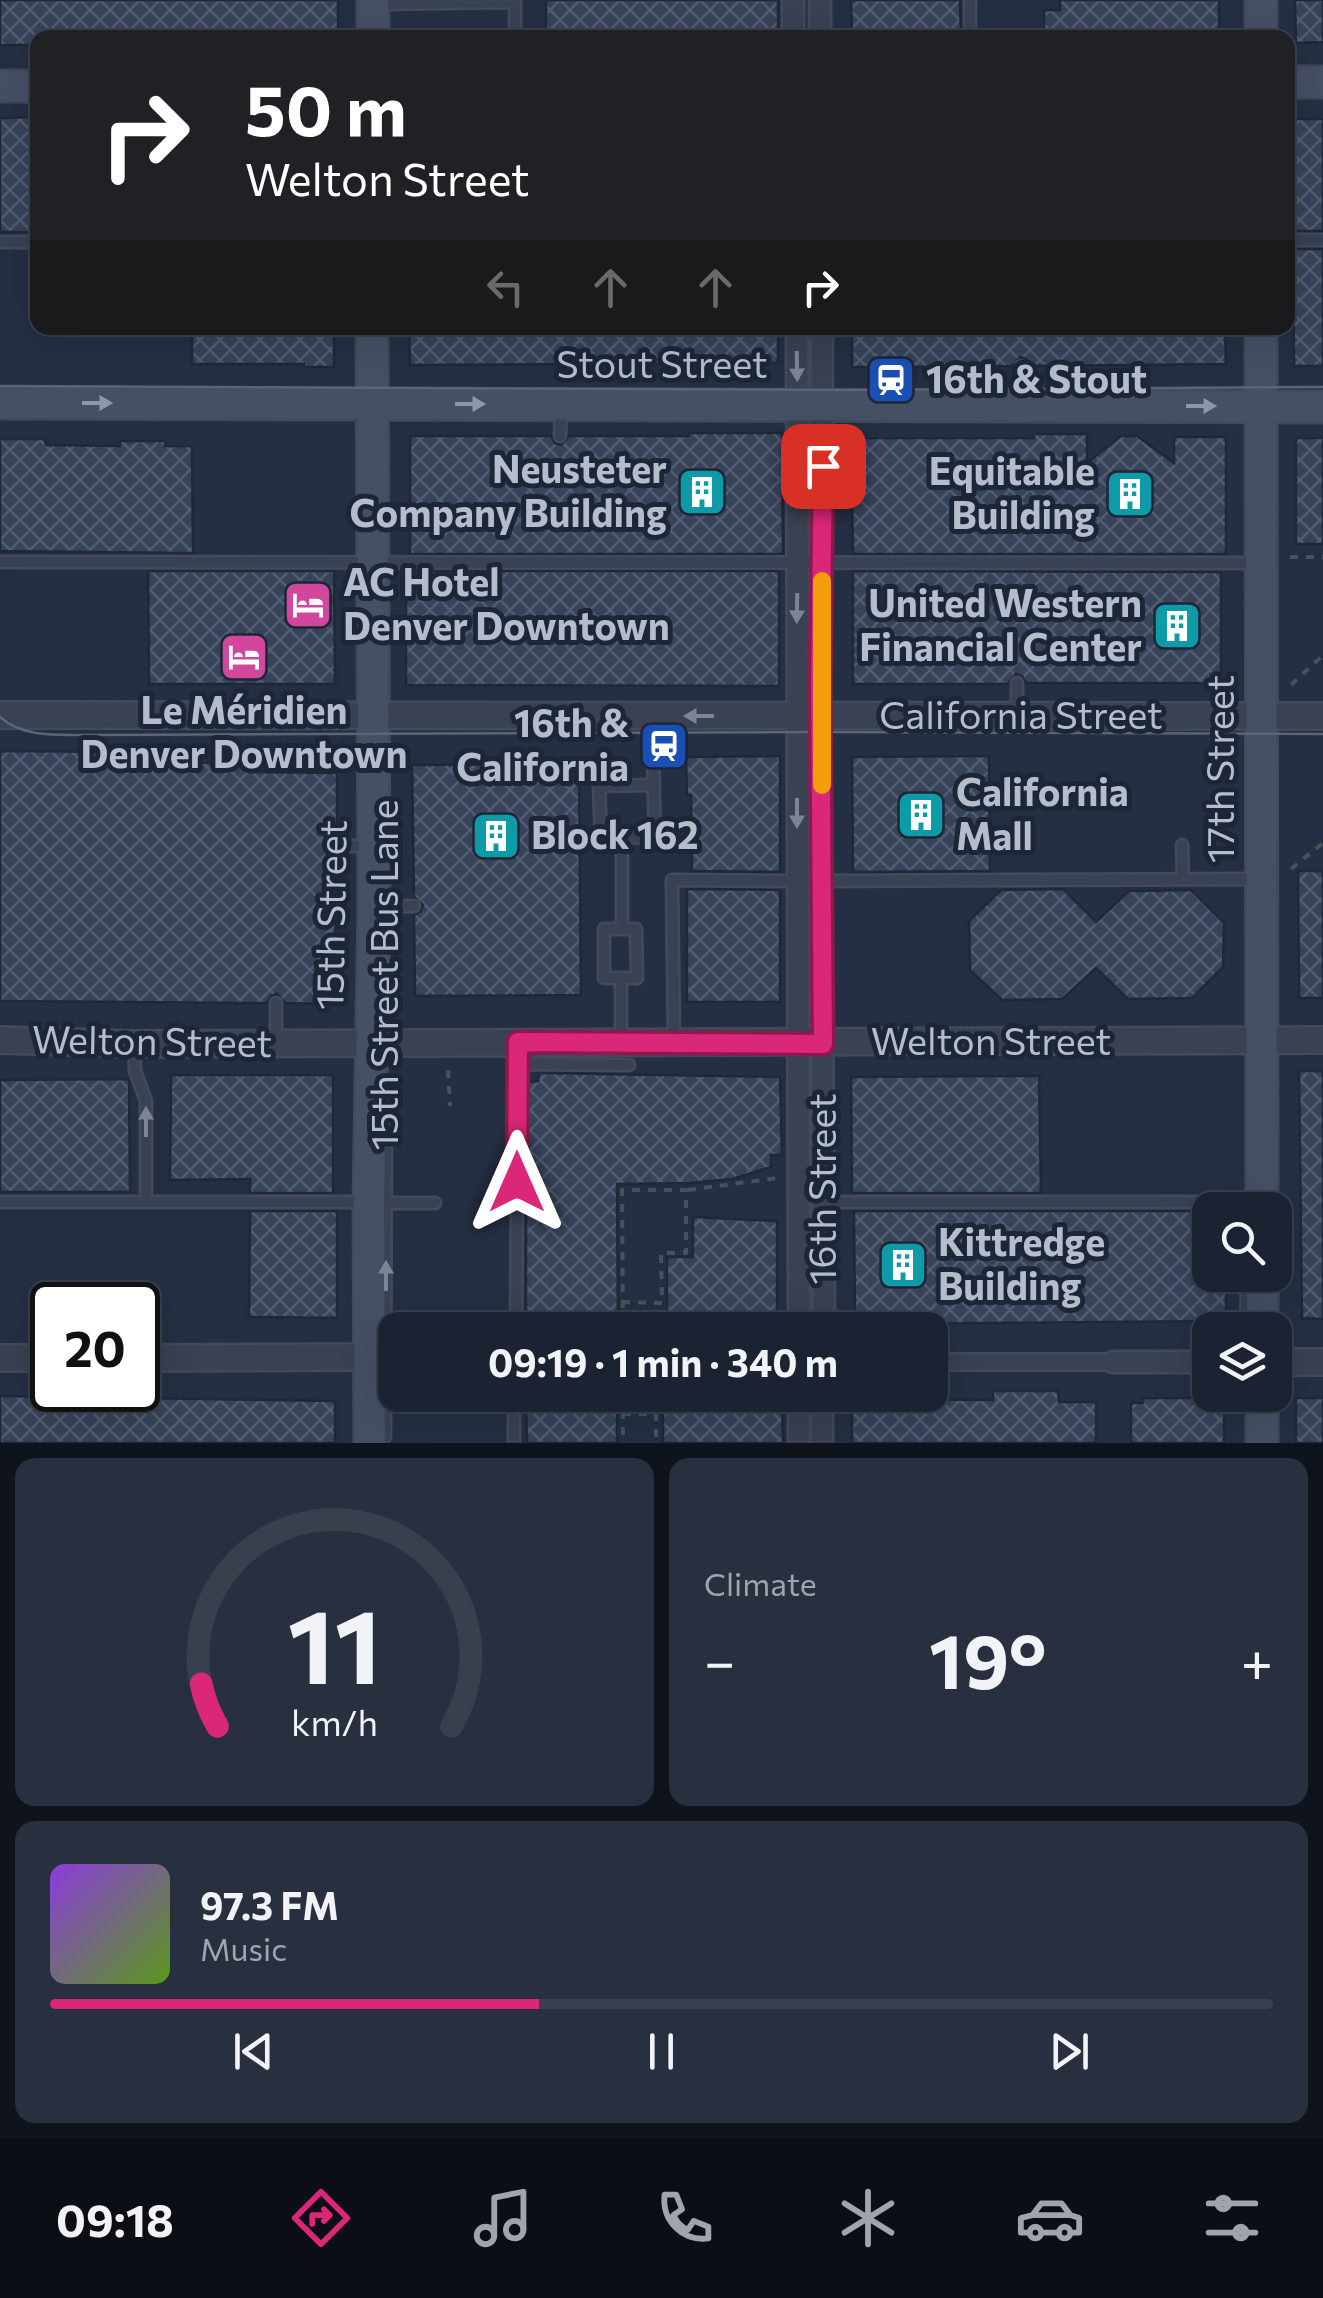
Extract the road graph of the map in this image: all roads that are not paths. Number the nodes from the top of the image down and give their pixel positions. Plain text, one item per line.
1 (792, 0) edge
2 (820, 0) edge
3 (970, 0) edge
4 (1260, 0) edge
5 (515, 1) edge
6 (378, 2) edge
7 (374, 30) edge
8 (383, 30) edge
9 (515, 30) edge
10 (792, 30) edge
11 (820, 30) edge
12 (970, 30) edge
13 (1261, 30) edge
14 (1295, 82) edge
15 (1323, 82) edge
16 (0, 86) edge
17 (30, 86) edge
18 (1295, 240) edge
19 (1323, 240) edge
20 (0, 242) edge
21 (30, 242) edge
22 (373, 335) edge
23 (385, 335) edge
24 (798, 335) edge
25 (821, 335) edge
26 (1260, 335) edge
27 (385, 356) dead end
28 (1021, 366) dead end
29 (385, 370) dead end
30 (1248, 370) dead end
31 (0, 403) edge
32 (378, 404) junction
33 (561, 405) junction
34 (810, 405) junction
35 (1022, 406) junction
36 (1323, 407) edge
37 (1252, 415) junction
38 (560, 436) dead end
39 (386, 487) dead end
40 (1259, 561) junction
41 (0, 562) edge
42 (384, 562) junction
43 (798, 562) junction
44 (822, 562) junction
45 (386, 616) dead end
46 (1017, 684) dead end
47 (1253, 711) junction
48 (809, 715) junction
49 (0, 716) edge
50 (378, 716) junction
51 (652, 716) junction
52 (1018, 716) junction
53 (1323, 716) edge
54 (654, 785) junction
55 (622, 838) junction
56 (1182, 845) dead end
57 (334, 846) dead end
58 (374, 846) junction
59 (1182, 879) junction
60 (1256, 879) junction
61 (796, 880) junction
62 (822, 881) junction
63 (380, 906) junction
64 (414, 906) dead end
65 (622, 929) junction
66 (386, 966) dead end
67 (621, 978) junction
68 (276, 1003) dead end
69 (0, 1040) edge
70 (1257, 1040) junction
71 (1323, 1040) edge
72 (276, 1043) junction
73 (674, 1043) junction
74 (810, 1043) junction
75 (134, 1044) junction
76 (383, 1048) junction
77 (518, 1054) junction
78 (625, 1054) junction
79 (1255, 1192) edge
80 (0, 1202) edge
81 (146, 1202) junction
82 (378, 1202) junction
83 (822, 1202) junction
84 (435, 1203) dead end
85 (1192, 1205) edge
86 (382, 1312) edge
87 (516, 1312) edge
88 (800, 1312) edge
89 (824, 1312) edge
90 (0, 1358) edge
91 (30, 1358) edge
92 (160, 1358) edge
93 (378, 1358) edge
94 (948, 1362) edge
95 (1112, 1362) joint
96 (1192, 1362) edge
97 (1292, 1362) edge
98 (1323, 1362) edge
99 (378, 1391) edge
100 (384, 1412) edge
101 (514, 1412) edge
102 (799, 1412) edge
103 (822, 1412) edge
104 (1262, 1412) edge
105 (370, 1443) edge
106 (384, 1443) edge
107 (514, 1443) edge
108 (799, 1443) edge
109 (822, 1443) edge
110 (1262, 1443) edge

1 - 10 street
2 - 11 street
3 - 12 lane
4 - 13 main road
5 - 6 lane
5 - 9 lane
6 - 7 main road
6 - 8 lane
14 - 15 main road
16 - 17 main road
18 - 19 lane
20 - 21 lane
22 - 32 main road, 15th Street
23 - 27 lane
24 -> 34 street, 16th Street
25 - 34 street, 16th Street
26 - 37 main road, 17th Street
28 - 35 lane
29 - 32 lane
30 - 37 lane
31 -> 32 main road, Stout Street
32 -> 33 main road, Stout Street
32 - 39 lane
32 - 42 main road, 15th Street
33 - 34 main road, Stout Street
33 - 38 lane
34 - 35 main road, Stout Street
34 - 43 street, 16th Street
34 - 44 street, 16th Street
35 -> 37 main road, Stout Street
36 - 37 main road, Stout Street
37 - 40 main road, 17th Street
40 - 44 lane
40 - 47 main road, 17th Street
41 - 42 lane
42 - 43 lane
42 - 50 main road, 15th Street
43 - 44 lane
43 -> 48 street, 16th Street
44 - 48 street, 16th Street
45 - 50 lane, 15th Street Bus Lane
46 - 52 lane
47 - 52 street, California Street
47 - 53 street, California Street
47 - 60 main road, 17th Street
48 -> 51 street, California Street
48 - 52 street, California Street
48 -> 61 street, 16th Street
48 - 62 street, 16th Street
49 - 50 street, California Street
50 - 51 street, California Street
50 - 58 main road, 15th Street
50 - 63 lane, 15th Street Bus Lane
51 - 54 lane
54 - 55 lane
54 - 55 lane
55 - 65 lane
56 - 59 lane
57 - 58 lane
58 - 63 main road, 15th Street
59 - 60 lane
59 - 62 lane
60 - 70 main road, 17th Street
61 - 62 lane
61 - 73 lane
61 - 74 street, 16th Street
62 - 74 street, 16th Street
63 - 64 lane
63 - 66 lane, 15th Street Bus Lane
63 - 76 main road, 15th Street
65 - 67 lane
65 - 67 lane
67 - 78 lane
68 - 72 lane
69 - 75 street, Welton Street
70 - 71 street, Welton Street
70 - 74 street, Welton Street
70 - 79 main road, 17th Street
72 - 75 street, Welton Street
72 - 76 street, Welton Street
73 - 74 street, Welton Street
73 - 78 street, Welton Street
74 - 83 street, 16th Street
74 - 88 street, 16th Street
81 -> 75 lane
76 - 77 street, Welton Street
76 - 82 main road, 15th Street
77 - 78 street, Welton Street
77 - 87 lane
80 - 81 lane
81 - 82 lane
82 - 84 lane
86 -> 82 main road, 15th Street
83 - 85 lane
83 - 89 street, 16th Street
90 - 91 street
92 - 93 street
94 - 95 street
95 - 96 street
97 - 98 street
99 - 105 main road, 15th Street
100 - 106 lane
101 - 107 lane
102 - 108 street
103 - 109 street
104 - 110 main road

